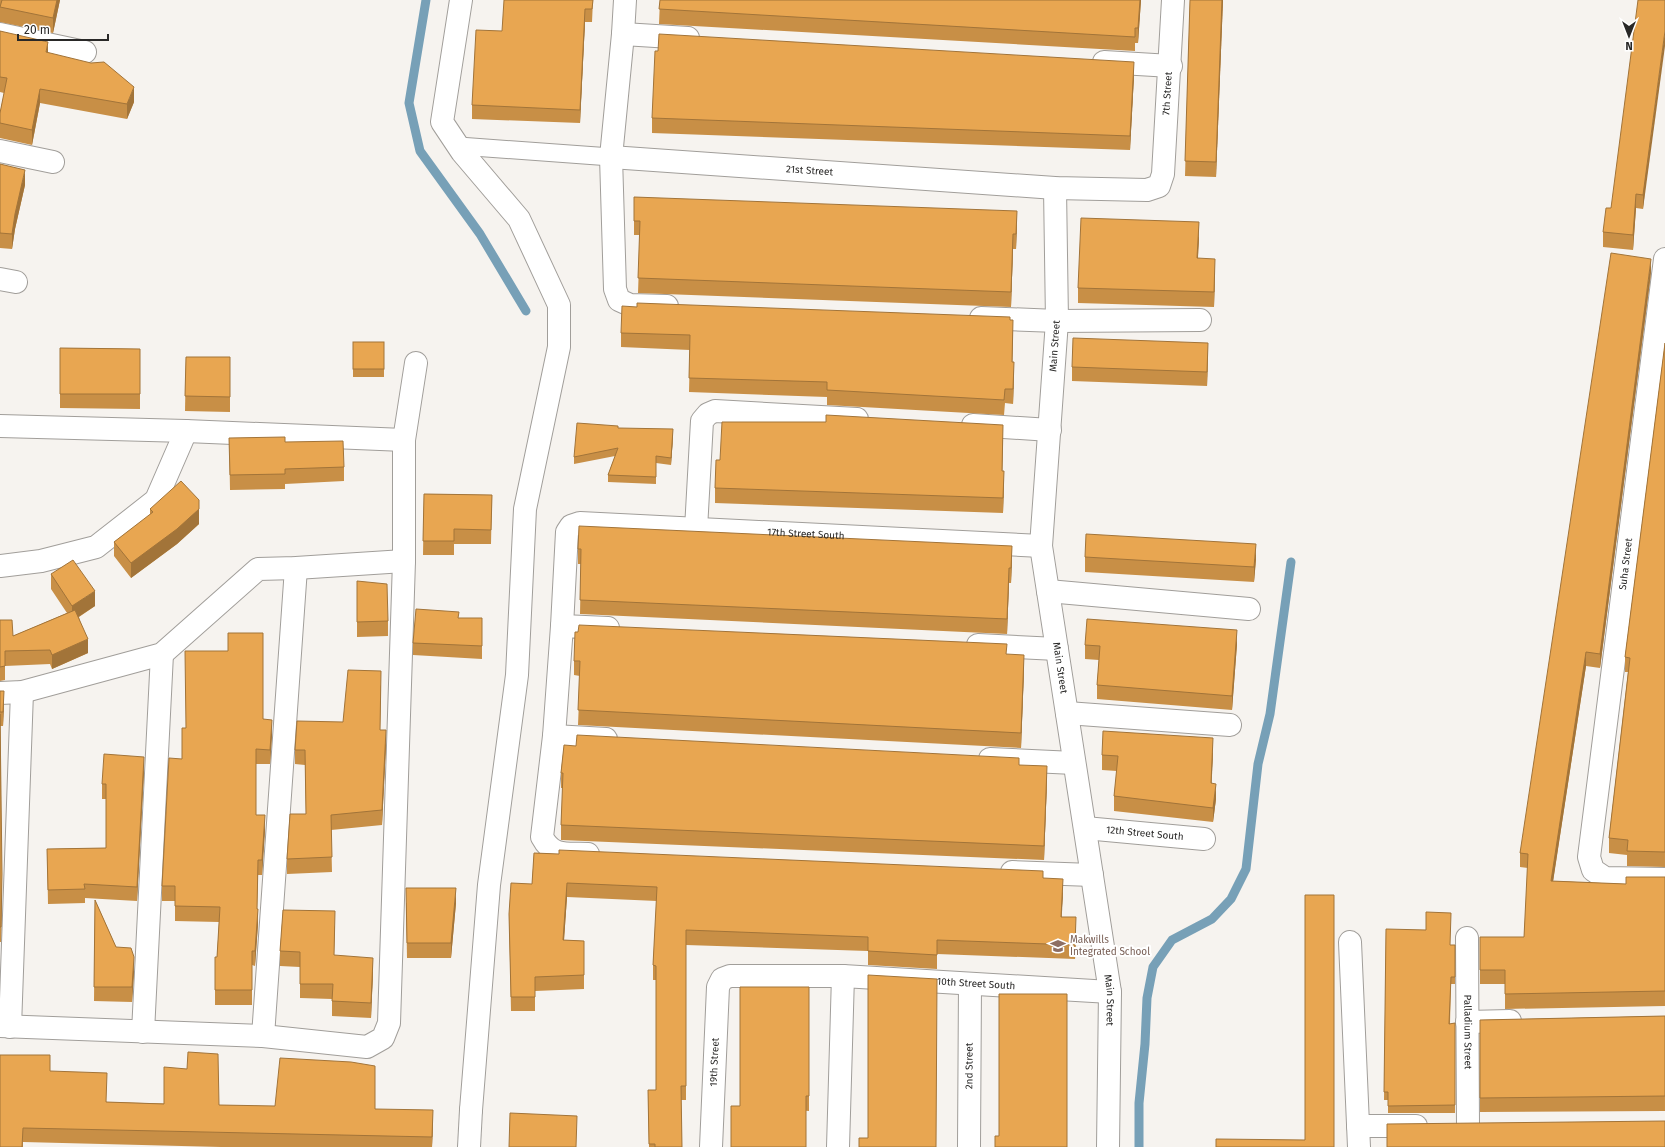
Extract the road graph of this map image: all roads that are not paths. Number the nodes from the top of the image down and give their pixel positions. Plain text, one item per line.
1 (461, 0) edge
2 (624, 0) edge
3 (1173, 0) edge
4 (0, 34) edge
5 (624, 34) junction
6 (711, 39) edge
7 (85, 52) dead end
8 (1083, 61) edge
9 (1170, 66) junction
10 (459, 146) junction
11 (0, 151) edge
12 (611, 157) junction
13 (53, 162) dead end
14 (1159, 186) joint
15 (1055, 188) junction
16 (1665, 258) edge
17 (685, 307) edge
18 (962, 317) edge
19 (1200, 320) dead end
20 (1057, 321) junction
21 (416, 363) dead end
22 (874, 420) edge
23 (954, 424) edge
24 (0, 426) edge
25 (1050, 430) junction
26 (186, 431) junction
27 (404, 440) junction
28 (696, 529) junction
29 (1041, 546) junction
30 (404, 561) junction
31 (0, 566) edge
32 (296, 568) junction
33 (1048, 591) junction
34 (1249, 609) dead end
35 (562, 626) junction
36 (626, 629) edge
37 (961, 644) edge
38 (1057, 649) junction
39 (162, 654) junction
40 (22, 692) junction
41 (0, 693) edge
42 (1067, 713) junction
43 (1230, 725) dead end
44 (554, 736) junction
45 (624, 740) edge
46 (972, 758) edge
47 (1074, 763) junction
48 (1084, 828) junction
49 (1204, 839) dead end
50 (611, 855) edge
51 (989, 871) edge
52 (1092, 875) junction
53 (1665, 879) edge
54 (1467, 938) dead end
55 (1350, 942) dead end
56 (843, 976) junction
57 (722, 979) joint
58 (970, 984) junction
59 (1110, 992) junction
60 (1530, 1021) edge
61 (1467, 1022) junction
62 (5, 1027) edge
63 (143, 1032) junction
64 (263, 1036) junction
65 (1452, 1125) junction
66 (1492, 1125) edge
67 (1358, 1136) edge
68 (469, 1147) edge
69 (711, 1147) edge
70 (838, 1147) edge
71 (969, 1147) edge
72 (1108, 1147) edge

1 - 10 street
2 - 5 street
3 - 9 street, 7th Street
4 - 7 street
5 - 6 street
5 - 12 street
8 - 9 street
9 - 14 street, 7th Street
10 - 12 lane, 21st Street
10 - 68 street
11 - 13 street
12 - 15 street, 21st Street
12 - 17 street
14 - 15 street, 21st Street
15 - 20 street, Main Street
16 - 53 street, Suha Street
18 - 20 street
19 - 20 street
20 - 25 street, Main Street
21 - 27 street
22 - 28 street
23 - 25 street
24 - 26 street
25 - 29 street, Main Street
26 - 27 street
26 - 31 street
27 - 30 street
28 - 29 street, 17th Street South
28 - 35 street, 17th Street South
29 - 33 street, Main Street
30 - 32 street
30 - 64 street
32 - 39 street
32 - 64 street
33 - 34 street
33 - 38 street, Main Street
35 - 36 street
35 - 44 street
37 - 38 street
38 - 42 street, Main Street
39 - 40 street
39 - 63 street
40 - 41 street
40 - 62 street
42 - 43 street
42 - 47 street, Main Street
44 - 45 street
44 - 50 street
46 - 47 street
47 - 48 street, Main Street
48 - 49 street, 12th Street South
48 - 52 street, Main Street
51 - 52 street
52 - 59 street, Main Street
54 - 61 street, Palladium Street
55 - 67 street
56 - 57 street, 10th Street South
56 - 58 street, 10th Street South
56 - 70 street
57 - 69 street, 19th Street
58 - 59 street, 10th Street South
58 - 71 street, 2nd Street
59 - 72 street, Main Street
60 - 61 street
61 - 65 street, Palladium Street
62 - 63 street
63 - 64 street
65 - 66 street
65 - 67 street

